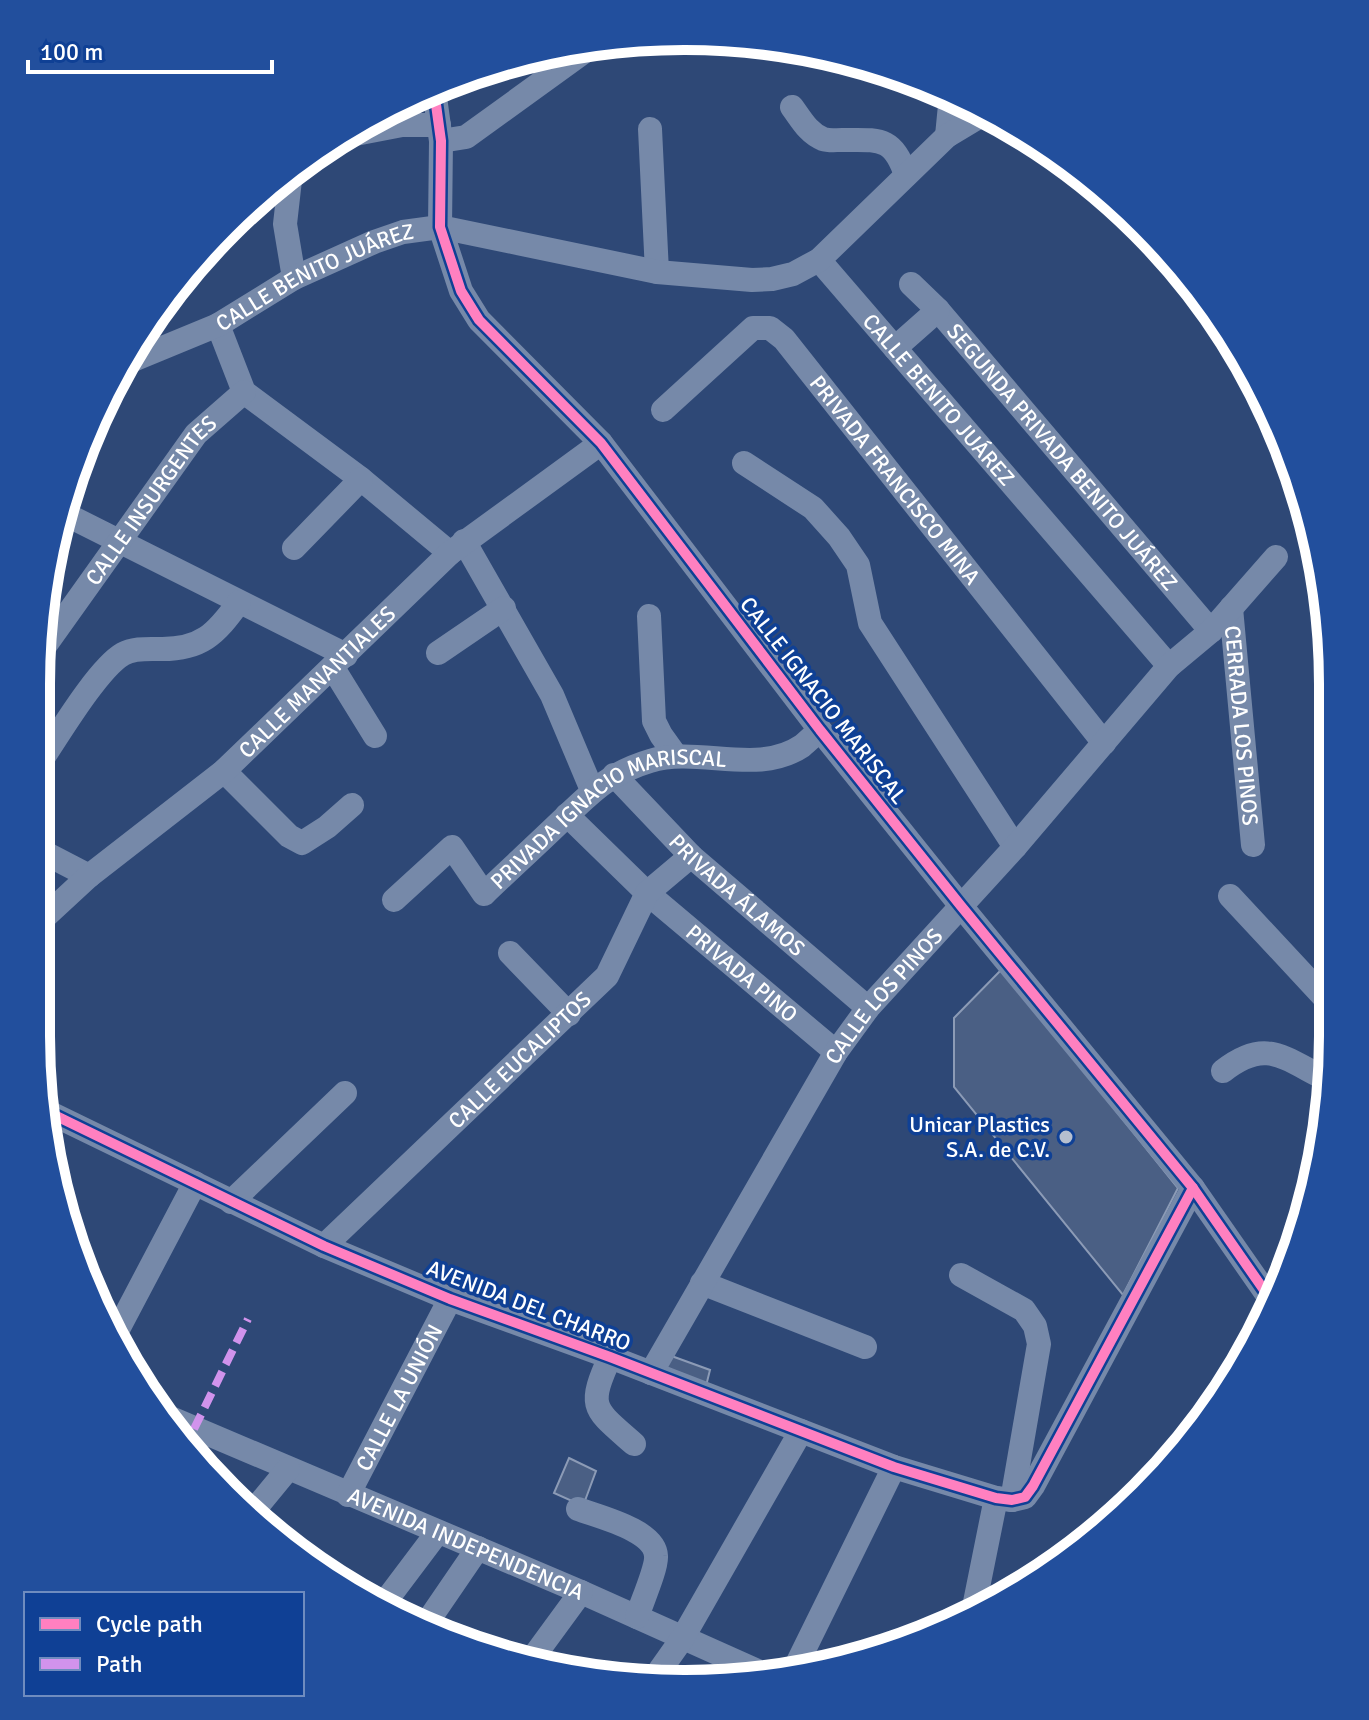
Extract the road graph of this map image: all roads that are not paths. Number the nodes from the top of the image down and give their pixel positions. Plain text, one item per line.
1 (572, 60) edge
2 (436, 101) edge
3 (792, 107) dead end
4 (950, 108) edge
5 (974, 120) edge
6 (650, 129) dead end
7 (376, 130) edge
8 (440, 133) junction
9 (947, 136) junction
10 (906, 175) junction
11 (289, 188) edge
12 (440, 227) junction
13 (819, 260) junction
14 (657, 272) junction
15 (294, 278) junction
16 (911, 284) dead end
17 (938, 310) junction
18 (218, 325) junction
19 (895, 348) junction
20 (142, 357) edge
21 (244, 392) junction
22 (663, 410) dead end
23 (601, 443) junction
24 (744, 463) dead end
25 (361, 479) junction
26 (73, 518) edge
27 (118, 540) junction
28 (457, 547) junction
29 (294, 548) dead end
30 (1276, 557) dead end
31 (239, 602) junction
32 (504, 608) junction
33 (1231, 608) junction
34 (649, 616) dead end
35 (1211, 631) junction
36 (52, 636) edge
37 (438, 653) dead end
38 (339, 662) junction
39 (1169, 666) junction
40 (820, 730) junction
41 (375, 736) dead end
42 (1104, 743) junction
43 (50, 748) edge
44 (676, 756) junction
45 (224, 771) junction
46 (614, 775) junction
47 (592, 790) junction
48 (352, 805) dead end
49 (567, 815) junction
50 (1253, 845) dead end
51 (1015, 847) junction
52 (50, 856) edge
53 (691, 856) junction
54 (89, 876) junction
55 (647, 893) junction
56 (1230, 896) dead end
57 (394, 900) dead end
58 (961, 906) junction
59 (50, 912) edge
60 (510, 953) dead end
61 (1319, 992) edge
62 (868, 1008) junction
63 (569, 1014) junction
64 (836, 1052) junction
65 (1223, 1071) dead end
66 (1318, 1075) edge
67 (345, 1093) dead end
68 (55, 1115) edge
69 (195, 1183) junction
70 (1193, 1188) junction
71 (231, 1202) junction
72 (324, 1246) junction
73 (961, 1275) dead end
74 (702, 1283) junction
75 (1265, 1291) edge
76 (450, 1299) junction
77 (120, 1325) edge
78 (865, 1347) dead end
79 (610, 1357) junction
80 (651, 1373) junction
81 (185, 1426) edge
82 (801, 1431) junction
83 (634, 1444) dead end
84 (894, 1467) junction
85 (288, 1469) junction
86 (348, 1495) junction
87 (1004, 1499) junction
88 (258, 1505) edge
89 (578, 1509) dead end
90 (437, 1533) junction
91 (478, 1548) junction
92 (581, 1592) junction
93 (389, 1597) edge
94 (977, 1599) edge
95 (431, 1617) edge
96 (637, 1617) junction
97 (682, 1639) junction
98 (537, 1652) edge
99 (799, 1660) edge
100 (747, 1667) edge
101 (660, 1669) edge

1 - 8 street
2 - 8 street, CALLE IGNACIO MARISCAL
3 - 10 street
4 - 9 street
5 - 9 street
6 - 14 street
7 - 8 street
8 - 12 street, CALLE IGNACIO MARISCAL
9 - 10 street
10 - 13 street
11 - 15 street
12 - 14 street, CALLE BENITO JUÁREZ
12 - 15 street, CALLE BENITO JUÁREZ
12 - 23 street, CALLE IGNACIO MARISCAL
13 - 14 street, CALLE BENITO JUÁREZ
13 - 19 street, CALLE BENITO JUÁREZ
15 - 18 street, CALLE BENITO JUÁREZ
16 - 17 street, SEGUNDA PRIVADA BENITO JUÁREZ
17 - 19 street
17 - 35 street, SEGUNDA PRIVADA BENITO JUÁREZ
18 - 20 street, CALLE BENITO JUÁREZ
18 - 21 street
19 - 39 street, CALLE BENITO JUÁREZ
21 - 25 street
21 - 27 street, CALLE INSURGENTES
22 - 42 street, PRIVADA FRANCISCO MINA
23 - 28 street, CALLE MANANTIALES
23 - 40 street, CALLE IGNACIO MARISCAL
24 - 51 street
25 - 28 street
25 - 29 street
26 - 27 street
27 - 31 street
27 - 36 street, CALLE INSURGENTES
28 - 32 street
28 - 38 street, CALLE MANANTIALES
30 - 33 street, CALLE LOS PINOS
31 - 38 street
31 - 43 street
32 - 37 street
32 - 47 street
33 - 35 street, CALLE LOS PINOS
33 - 50 street, CERRADA LOS PINOS
34 - 44 street
35 - 39 street, CALLE LOS PINOS
38 - 41 street
38 - 45 street, CALLE MANANTIALES
39 - 42 street, CALLE LOS PINOS
40 - 44 street, PRIVADA IGNACIO MARISCAL
40 - 58 street, CALLE IGNACIO MARISCAL
42 - 51 street, CALLE LOS PINOS
44 - 46 street, PRIVADA IGNACIO MARISCAL
45 - 48 street
45 - 54 street, CALLE MANANTIALES
46 - 47 street, PRIVADA IGNACIO MARISCAL
46 - 53 street, PRIVADA ÁLAMOS
47 - 49 street, PRIVADA IGNACIO MARISCAL
49 - 55 street, PRIVADA PINO
49 - 57 street, PRIVADA IGNACIO MARISCAL
51 - 58 street, CALLE LOS PINOS
52 - 54 street
53 - 55 street, CALLE EUCALIPTOS
53 - 62 street, PRIVADA ÁLAMOS
54 - 59 street, CALLE MANANTIALES
55 - 63 street, CALLE EUCALIPTOS
55 - 64 street, PRIVADA PINO
56 - 61 street
58 - 62 street, CALLE LOS PINOS
58 - 70 street, CALLE IGNACIO MARISCAL
60 - 63 street
62 - 64 street, CALLE LOS PINOS
63 - 72 street, CALLE EUCALIPTOS
64 - 74 street, CALLE LOS PINOS
65 - 66 street
67 - 71 street
68 - 69 street, AVENIDA DEL CHARRO
69 - 71 street, AVENIDA DEL CHARRO
69 - 77 street
70 - 75 street, CALLE IGNACIO MARISCAL
70 - 87 street
71 - 72 street, AVENIDA DEL CHARRO
72 - 76 street, AVENIDA DEL CHARRO
73 - 87 street
74 - 78 street
74 - 80 street, CALLE LOS PINOS
76 - 79 street, AVENIDA DEL CHARRO
76 - 86 street, CALLE LA UNIÓN
79 - 80 street, AVENIDA DEL CHARRO
79 - 83 street
80 - 82 street, AVENIDA DEL CHARRO
81 - 85 street, AVENIDA INDEPENDENCIA
82 - 84 street, AVENIDA DEL CHARRO
82 - 97 street
84 - 87 street, AVENIDA DEL CHARRO
84 - 99 street
85 - 86 street, AVENIDA INDEPENDENCIA
85 - 88 street
86 - 90 street, AVENIDA INDEPENDENCIA
87 - 94 street
89 - 96 street
90 - 91 street, AVENIDA INDEPENDENCIA
90 - 93 street
91 - 92 street, AVENIDA INDEPENDENCIA
91 - 95 street
92 - 96 street, AVENIDA INDEPENDENCIA
92 - 98 street
96 - 97 street, AVENIDA INDEPENDENCIA
97 - 100 street, AVENIDA INDEPENDENCIA
97 - 101 street

